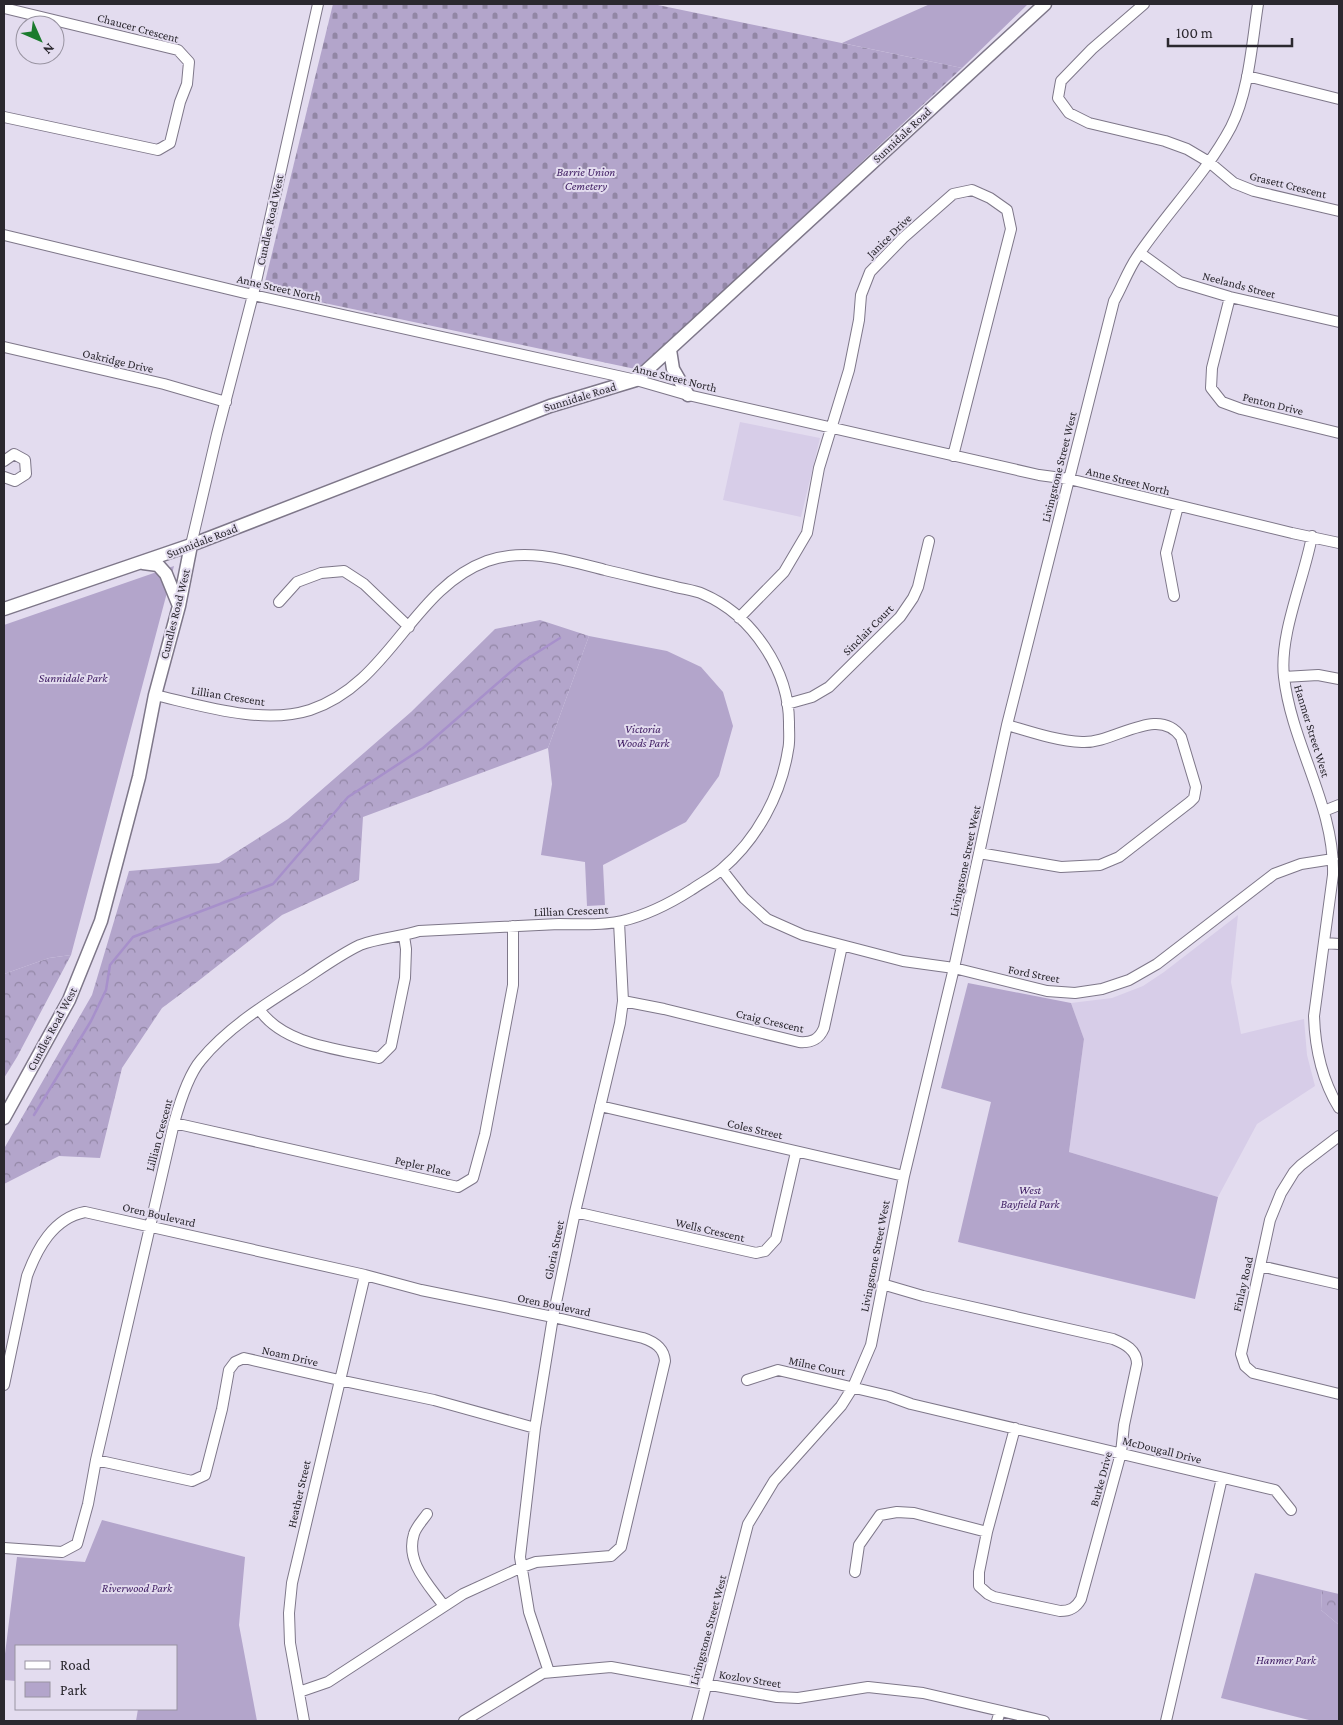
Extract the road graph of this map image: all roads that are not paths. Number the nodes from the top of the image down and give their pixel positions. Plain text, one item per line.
1 (318, 4) edge
2 (1045, 4) edge
3 (1144, 4) edge
4 (1258, 4) edge
5 (4, 8) edge
6 (1246, 76) junction
7 (1339, 99) edge
8 (4, 117) edge
9 (1209, 162) junction
10 (1339, 211) edge
11 (4, 235) edge
12 (1140, 253) junction
13 (253, 295) junction
14 (1230, 297) junction
15 (1339, 322) edge
16 (4, 347) edge
17 (670, 350) junction
18 (636, 380) junction
19 (688, 395) junction
20 (226, 402) junction
21 (830, 427) junction
22 (1339, 433) edge
23 (953, 456) junction
24 (4, 460) edge
25 (4, 477) edge
26 (1069, 479) junction
27 (1178, 506) junction
28 (1312, 536) junction
29 (928, 541) dead end
30 (1339, 543) edge
31 (191, 546) junction
32 (143, 563) junction
33 (1174, 596) dead end
34 (279, 602) dead end
35 (179, 606) junction
36 (4, 609) edge
37 (739, 618) junction
38 (409, 627) junction
39 (1284, 677) junction
40 (1339, 678) edge
41 (155, 695) junction
42 (787, 704) junction
43 (1008, 725) junction
44 (1339, 805) edge
45 (1324, 811) junction
46 (979, 853) junction
47 (1333, 859) junction
48 (722, 870) junction
49 (619, 922) junction
50 (513, 926) junction
51 (404, 936) junction
52 (1325, 943) junction
53 (1339, 944) edge
54 (842, 946) junction
55 (954, 968) junction
56 (623, 1002) junction
57 (259, 1009) junction
58 (600, 1106) junction
59 (1339, 1108) edge
60 (4, 1118) edge
61 (174, 1123) junction
62 (1339, 1136) edge
63 (796, 1152) junction
64 (904, 1176) junction
65 (575, 1212) junction
66 (150, 1226) junction
67 (1260, 1266) junction
68 (365, 1275) junction
69 (882, 1284) junction
70 (1339, 1284) edge
71 (553, 1317) junction
72 (339, 1380) junction
73 (747, 1380) dead end
74 (4, 1386) edge
75 (853, 1387) junction
76 (1339, 1394) edge
77 (535, 1428) junction
78 (1015, 1428) junction
79 (1121, 1452) junction
80 (96, 1460) junction
81 (1222, 1478) junction
82 (1291, 1510) dead end
83 (427, 1514) dead end
84 (987, 1532) junction
85 (4, 1548) edge
86 (522, 1567) junction
87 (855, 1572) dead end
88 (444, 1606) junction
89 (549, 1672) junction
90 (706, 1685) junction
91 (299, 1692) junction
92 (998, 1716) edge
93 (304, 1721) edge
94 (464, 1721) edge
95 (697, 1721) edge
96 (1044, 1721) edge
97 (1166, 1721) edge

1 - 13 street, Cundles Road West
2 - 17 main road, Sunnidale Road
3 - 9 street, Grasett Crescent
4 - 6 street, Livingstone Street West
5 - 8 street, Chaucer Crescent
6 - 7 street
6 - 9 street, Livingstone Street West
9 - 10 street, Grasett Crescent
9 - 12 street, Livingstone Street West
11 - 13 street, Anne Street North
12 - 14 street, Neelands Street
12 - 26 street, Livingstone Street West
13 - 18 street, Anne Street North
13 - 20 street, Cundles Road West
14 - 15 street, Neelands Street
14 - 22 street, Penton Drive
16 - 20 street, Oakridge Drive
17 - 18 main road, Sunnidale Road
17 - 19 main road
18 - 19 street, Anne Street North
18 - 31 main road, Sunnidale Road
19 - 21 street, Anne Street North
20 - 31 street, Cundles Road West
21 - 23 street, Anne Street North
21 - 23 street, Janice Drive
21 - 37 street, Janice Drive
23 - 26 street, Anne Street North
24 - 25 street
26 - 27 street, Anne Street North
26 - 43 street, Livingstone Street West
27 - 28 street, Anne Street North
27 - 33 street
28 - 30 street, Anne Street North
28 - 39 street, Hanmer Street West
29 - 42 street, Sinclair Court
31 - 32 main road, Sunnidale Road
31 - 35 main road, Cundles Road West
32 - 35 main road
32 - 36 main road, Sunnidale Road
34 - 38 street
35 - 41 main road, Cundles Road West
37 - 38 street, Lillian Crescent
37 - 42 street, Lillian Crescent
38 - 41 street, Lillian Crescent
39 - 40 street
39 - 45 street, Hanmer Street West
41 - 60 main road, Cundles Road West
42 - 48 street, Lillian Crescent
43 - 46 street, Livingstone Street West
43 - 46 street
44 - 45 street
45 - 47 street, Hanmer Street West
46 - 55 street, Livingstone Street West
47 - 52 street, Hanmer Street West
47 - 55 street, Ford Street
48 - 49 street, Lillian Crescent
48 - 54 street, Ford Street
49 - 50 street, Lillian Crescent
49 - 56 street, Gloria Street
50 - 51 street, Lillian Crescent
50 - 61 street, Pepler Place
51 - 57 street, Lillian Crescent
51 - 57 street
52 - 53 street
52 - 59 street, Hanmer Street West
54 - 55 street, Ford Street
54 - 56 street, Craig Crescent
55 - 64 street, Livingstone Street West
56 - 58 street, Gloria Street
57 - 61 street, Lillian Crescent
58 - 63 street, Coles Street
58 - 65 street, Gloria Street
61 - 66 street, Lillian Crescent
62 - 67 street, Finlay Road
63 - 64 street, Coles Street
63 - 65 street, Wells Crescent
64 - 69 street, Livingstone Street West
65 - 71 street, Gloria Street
66 - 68 street, Oren Boulevard
66 - 74 street, Oren Boulevard
66 - 80 street, Lillian Crescent
67 - 70 street
67 - 76 street, Finlay Road
68 - 71 street, Oren Boulevard
68 - 72 street, Heather Street
69 - 75 street, Livingstone Street West
69 - 79 street, Burke Drive
71 - 77 street, Gloria Street
71 - 86 street, Oren Boulevard
72 - 77 street, Noam Drive
72 - 80 street, Noam Drive
72 - 91 street, Heather Street
73 - 75 street, Milne Court
75 - 78 street, McDougall Drive
75 - 90 street, Livingstone Street West
77 - 86 street, Gloria Street
78 - 79 street, McDougall Drive
78 - 84 street, Burke Drive
79 - 81 street, McDougall Drive
79 - 84 street, Burke Drive
80 - 85 street, Lillian Crescent
81 - 82 street, McDougall Drive
81 - 97 street
83 - 88 street
84 - 87 street
86 - 88 street, Oren Boulevard
86 - 89 street, Gloria Street
88 - 91 street, Oren Boulevard
89 - 90 street, Kozlov Street
89 - 94 street, Kozlov Street
90 - 92 street, Kozlov Street
90 - 95 street, Livingstone Street West
91 - 93 street, Heather Street
92 - 96 street, Kozlov Street

